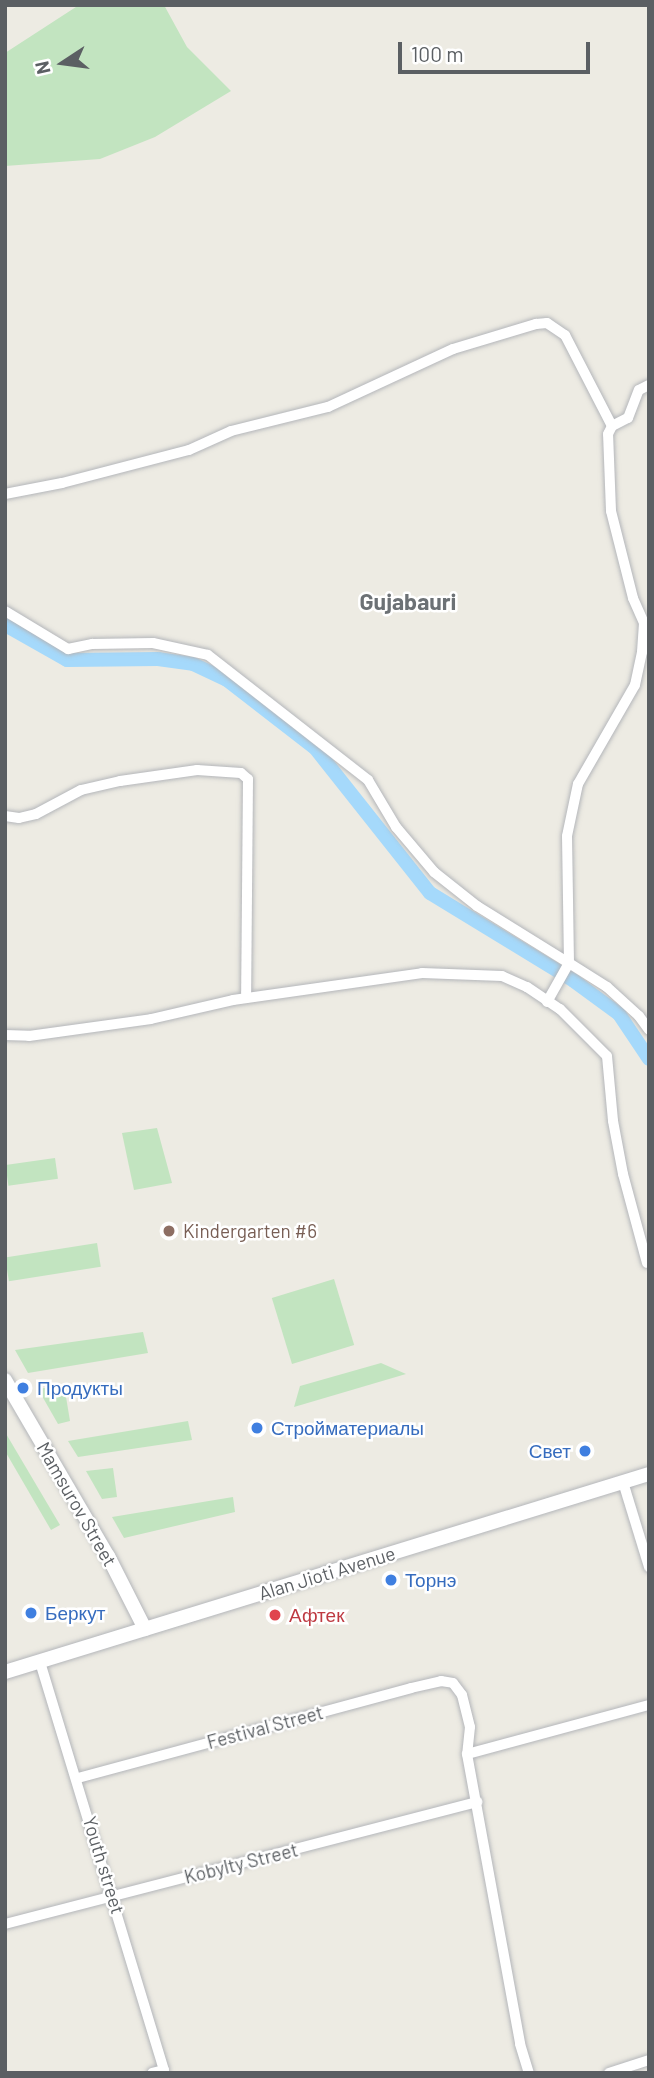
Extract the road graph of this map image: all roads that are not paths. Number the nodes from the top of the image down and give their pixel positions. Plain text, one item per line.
1 (649, 385) edge
2 (612, 426) junction
3 (5, 494) edge
4 (5, 611) edge
5 (5, 816) edge
6 (567, 965) junction
7 (246, 998) junction
8 (550, 998) junction
9 (649, 1030) edge
10 (5, 1035) edge
11 (647, 1264) edge
12 (7, 1386) edge
13 (649, 1474) edge
14 (623, 1482) junction
15 (649, 1567) edge
16 (145, 1629) junction
17 (40, 1662) junction
18 (5, 1672) edge
19 (649, 1705) edge
20 (467, 1754) junction
21 (78, 1778) junction
22 (477, 1802) junction
23 (113, 1896) junction
24 (5, 1924) edge
25 (649, 2060) edge
26 (152, 2073) edge
27 (529, 2073) edge
28 (609, 2073) edge

1 - 2 street
2 - 3 street
2 - 6 street
4 - 6 street
5 - 7 street
6 - 8 street
6 - 9 street
7 - 8 street
7 - 10 street
8 - 11 street
12 - 16 street, Mamsurov Street
13 - 14 street, Alan Jioti Avenue
14 - 15 street
14 - 16 street, Alan Jioti Avenue
16 - 17 street, Alan Jioti Avenue
17 - 18 street, Alan Jioti Avenue
17 - 21 street, Youth street
19 - 20 street
20 - 21 street, Festival Street
20 - 22 street
21 - 23 street, Youth street
22 - 23 street, Kobylty Street
22 - 27 street
23 - 24 street, Kobylty Street
23 - 26 street, Youth street
25 - 28 street

